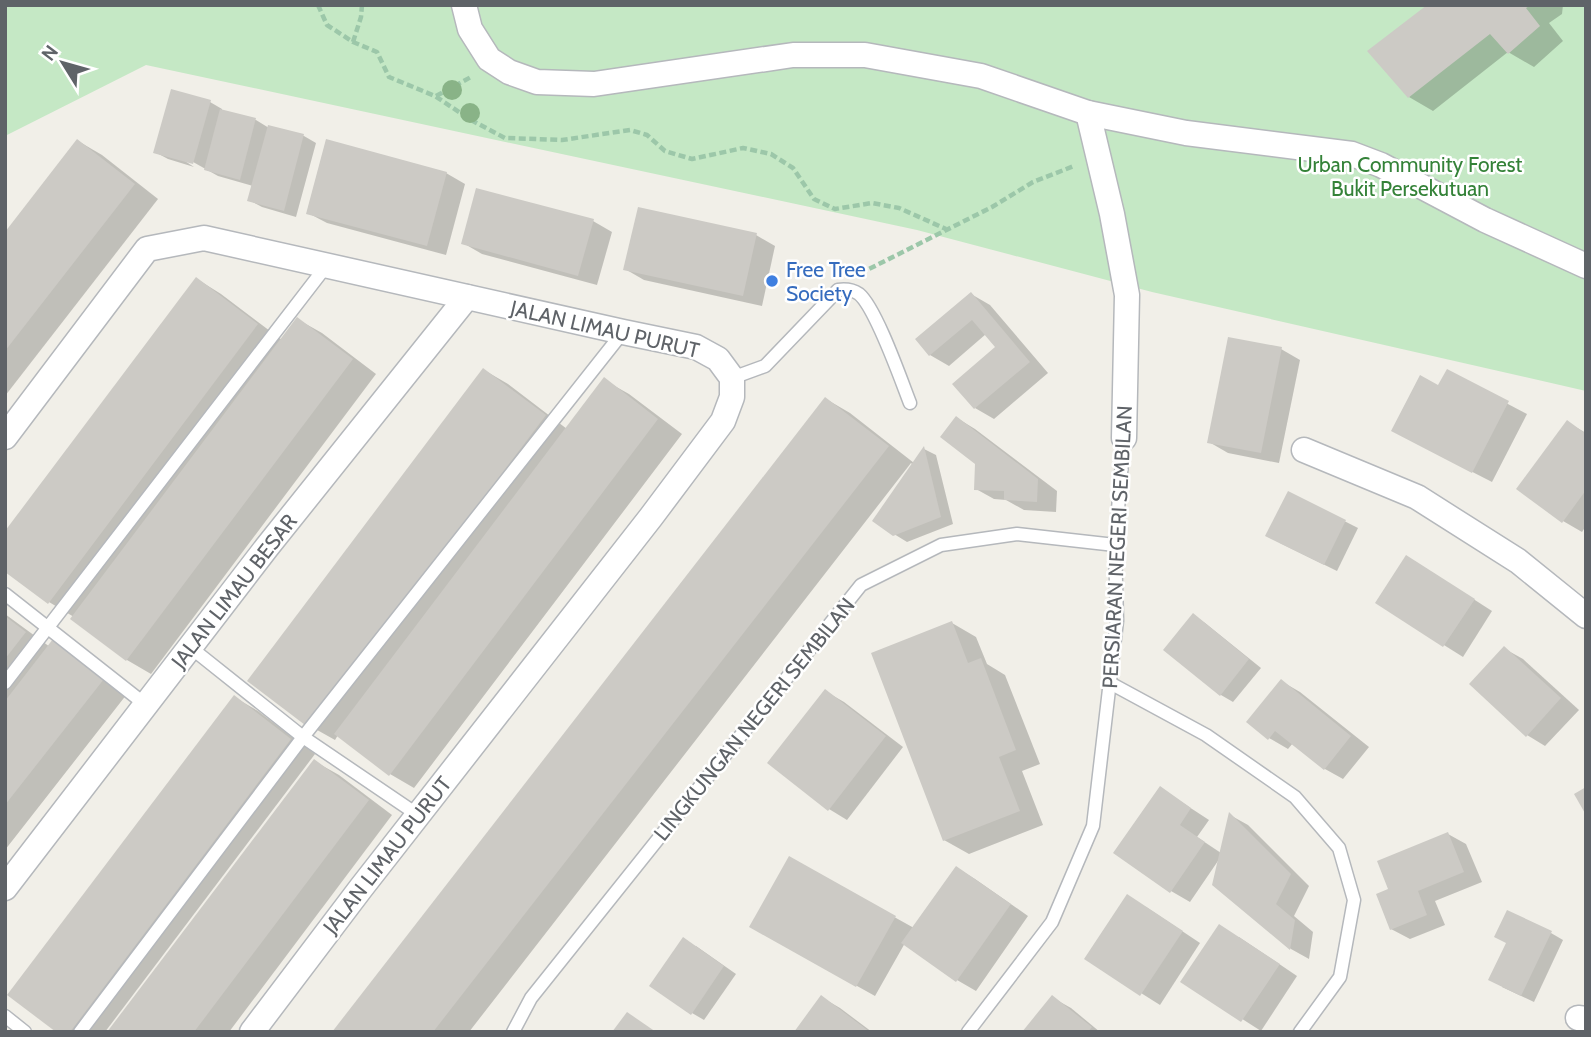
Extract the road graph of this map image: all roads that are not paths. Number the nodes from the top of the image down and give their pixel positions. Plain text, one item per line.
1 (464, 5) edge
2 (1088, 113) junction
3 (327, 265) junction
4 (1586, 266) edge
5 (467, 297) junction
6 (624, 332) junction
7 (732, 378) junction
8 (910, 403) dead end
9 (5, 438) edge
10 (1124, 438) joint
11 (1304, 450) dead end
12 (1115, 545) junction
13 (5, 594) edge
14 (1586, 615) edge
15 (48, 628) junction
16 (190, 647) junction
17 (5, 683) edge
18 (1110, 683) junction
19 (146, 705) junction
20 (303, 737) junction
21 (418, 815) junction
22 (5, 888) edge
23 (5, 1016) edge
24 (25, 1032) edge
25 (80, 1032) edge
26 (252, 1032) edge
27 (513, 1032) edge
28 (968, 1032) edge
29 (1300, 1032) edge

1 - 2 street
2 - 4 street
2 - 10 street, PERSIARAN NEGERI SEMBILAN
3 - 5 street, JALAN LIMAU PURUT
3 - 9 street, JALAN LIMAU PURUT
3 - 15 lane
5 - 6 street, JALAN LIMAU PURUT
5 - 16 street, JALAN LIMAU BESAR
6 - 7 street, JALAN LIMAU PURUT
6 - 20 lane
7 - 8 lane
7 - 21 street, JALAN LIMAU PURUT
10 - 12 lane, PERSIARAN NEGERI SEMBILAN
11 - 14 street
12 - 18 lane, PERSIARAN NEGERI SEMBILAN
12 - 27 lane, LINGKUNGAN NEGERI SEMBILAN
13 - 15 lane
15 - 17 lane
15 - 19 lane
16 - 19 street, JALAN LIMAU BESAR
16 - 20 lane
18 - 28 lane, PERSIARAN NEGERI SEMBILAN
18 - 29 lane
19 - 22 street, JALAN LIMAU BESAR
20 - 21 lane
20 - 25 lane
21 - 26 street, JALAN LIMAU PURUT
23 - 24 lane

